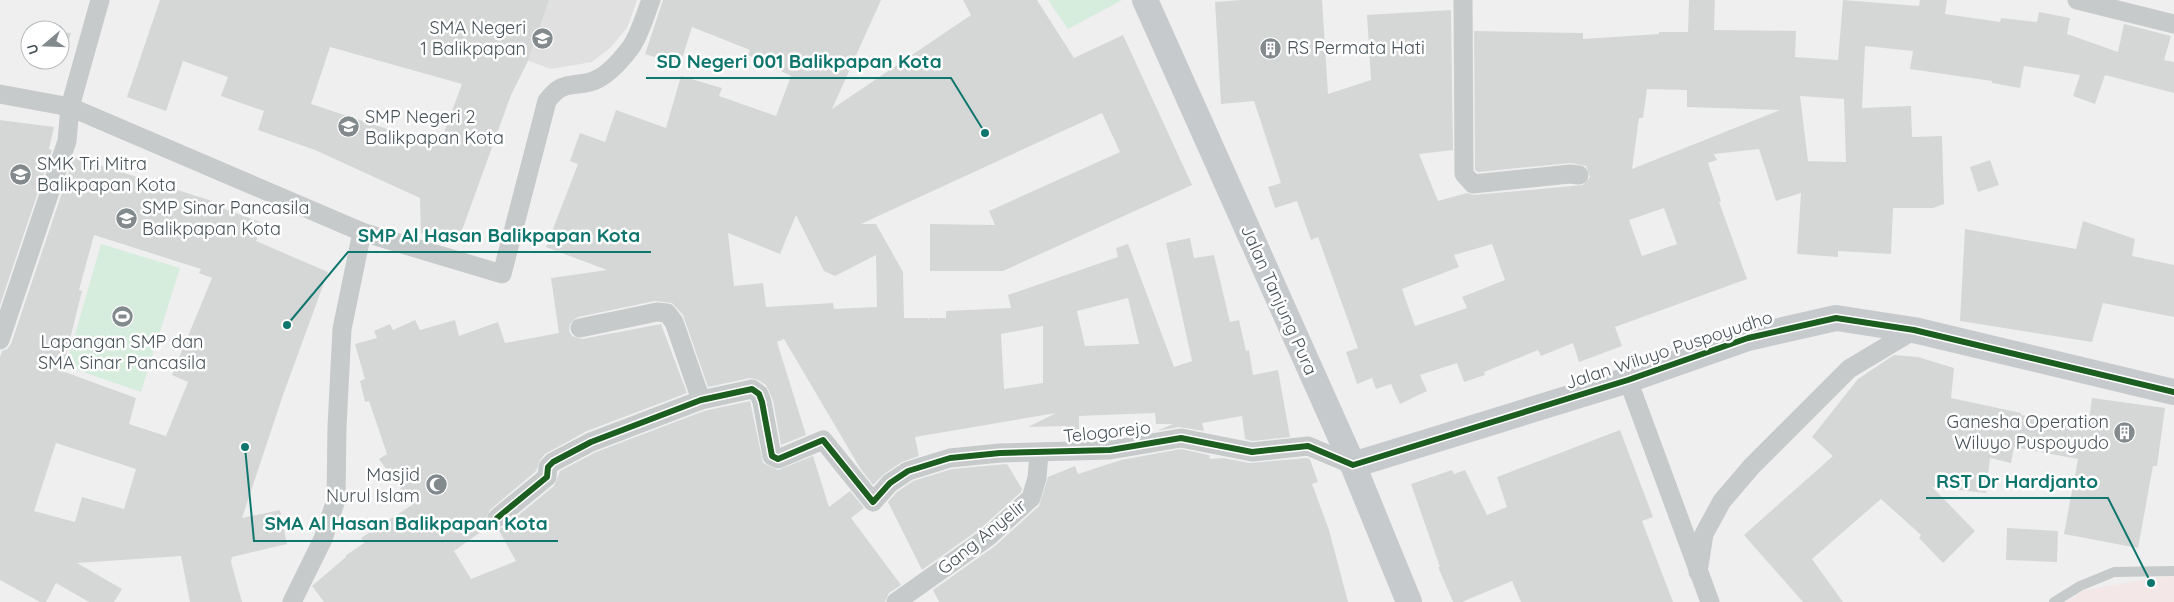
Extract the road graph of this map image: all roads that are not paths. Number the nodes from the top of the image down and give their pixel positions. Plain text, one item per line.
1 (100, 0) edge
2 (651, 0) edge
3 (1147, 0) edge
4 (1462, 0) edge
5 (2077, 0) edge
6 (2174, 24) edge
7 (0, 94) edge
8 (70, 106) junction
9 (1579, 174) dead end
10 (362, 232) junction
11 (580, 328) dead end
12 (1914, 330) junction
13 (0, 340) edge
14 (1628, 380) junction
15 (2174, 392) edge
16 (701, 400) junction
17 (1038, 453) junction
18 (1353, 465) junction
19 (497, 518) dead end
20 (2174, 570) edge
21 (1698, 572) junction
22 (292, 602) edge
23 (896, 602) edge
24 (1409, 602) edge
25 (1710, 602) edge
26 (2054, 602) edge

1 - 8 street
2 - 10 street
3 - 18 street, Jalan Tanjung Pura
4 - 9 street
5 - 6 street
7 - 8 street
8 - 10 street
8 - 13 street
10 - 22 street
11 - 16 street
12 - 14 street, Jalan Wiluyo Puspoyudho
12 - 15 street, Jalan Wiluyo Puspoyudho
12 - 21 street
14 - 18 street, Jalan Wiluyo Puspoyudho
14 - 21 street
16 - 17 street, Telogorejo
16 - 19 street
17 - 18 street, Telogorejo
17 - 23 street, Gang Anyelir
18 - 24 street, Jalan Tanjung Pura
20 - 26 lane
21 - 25 street

